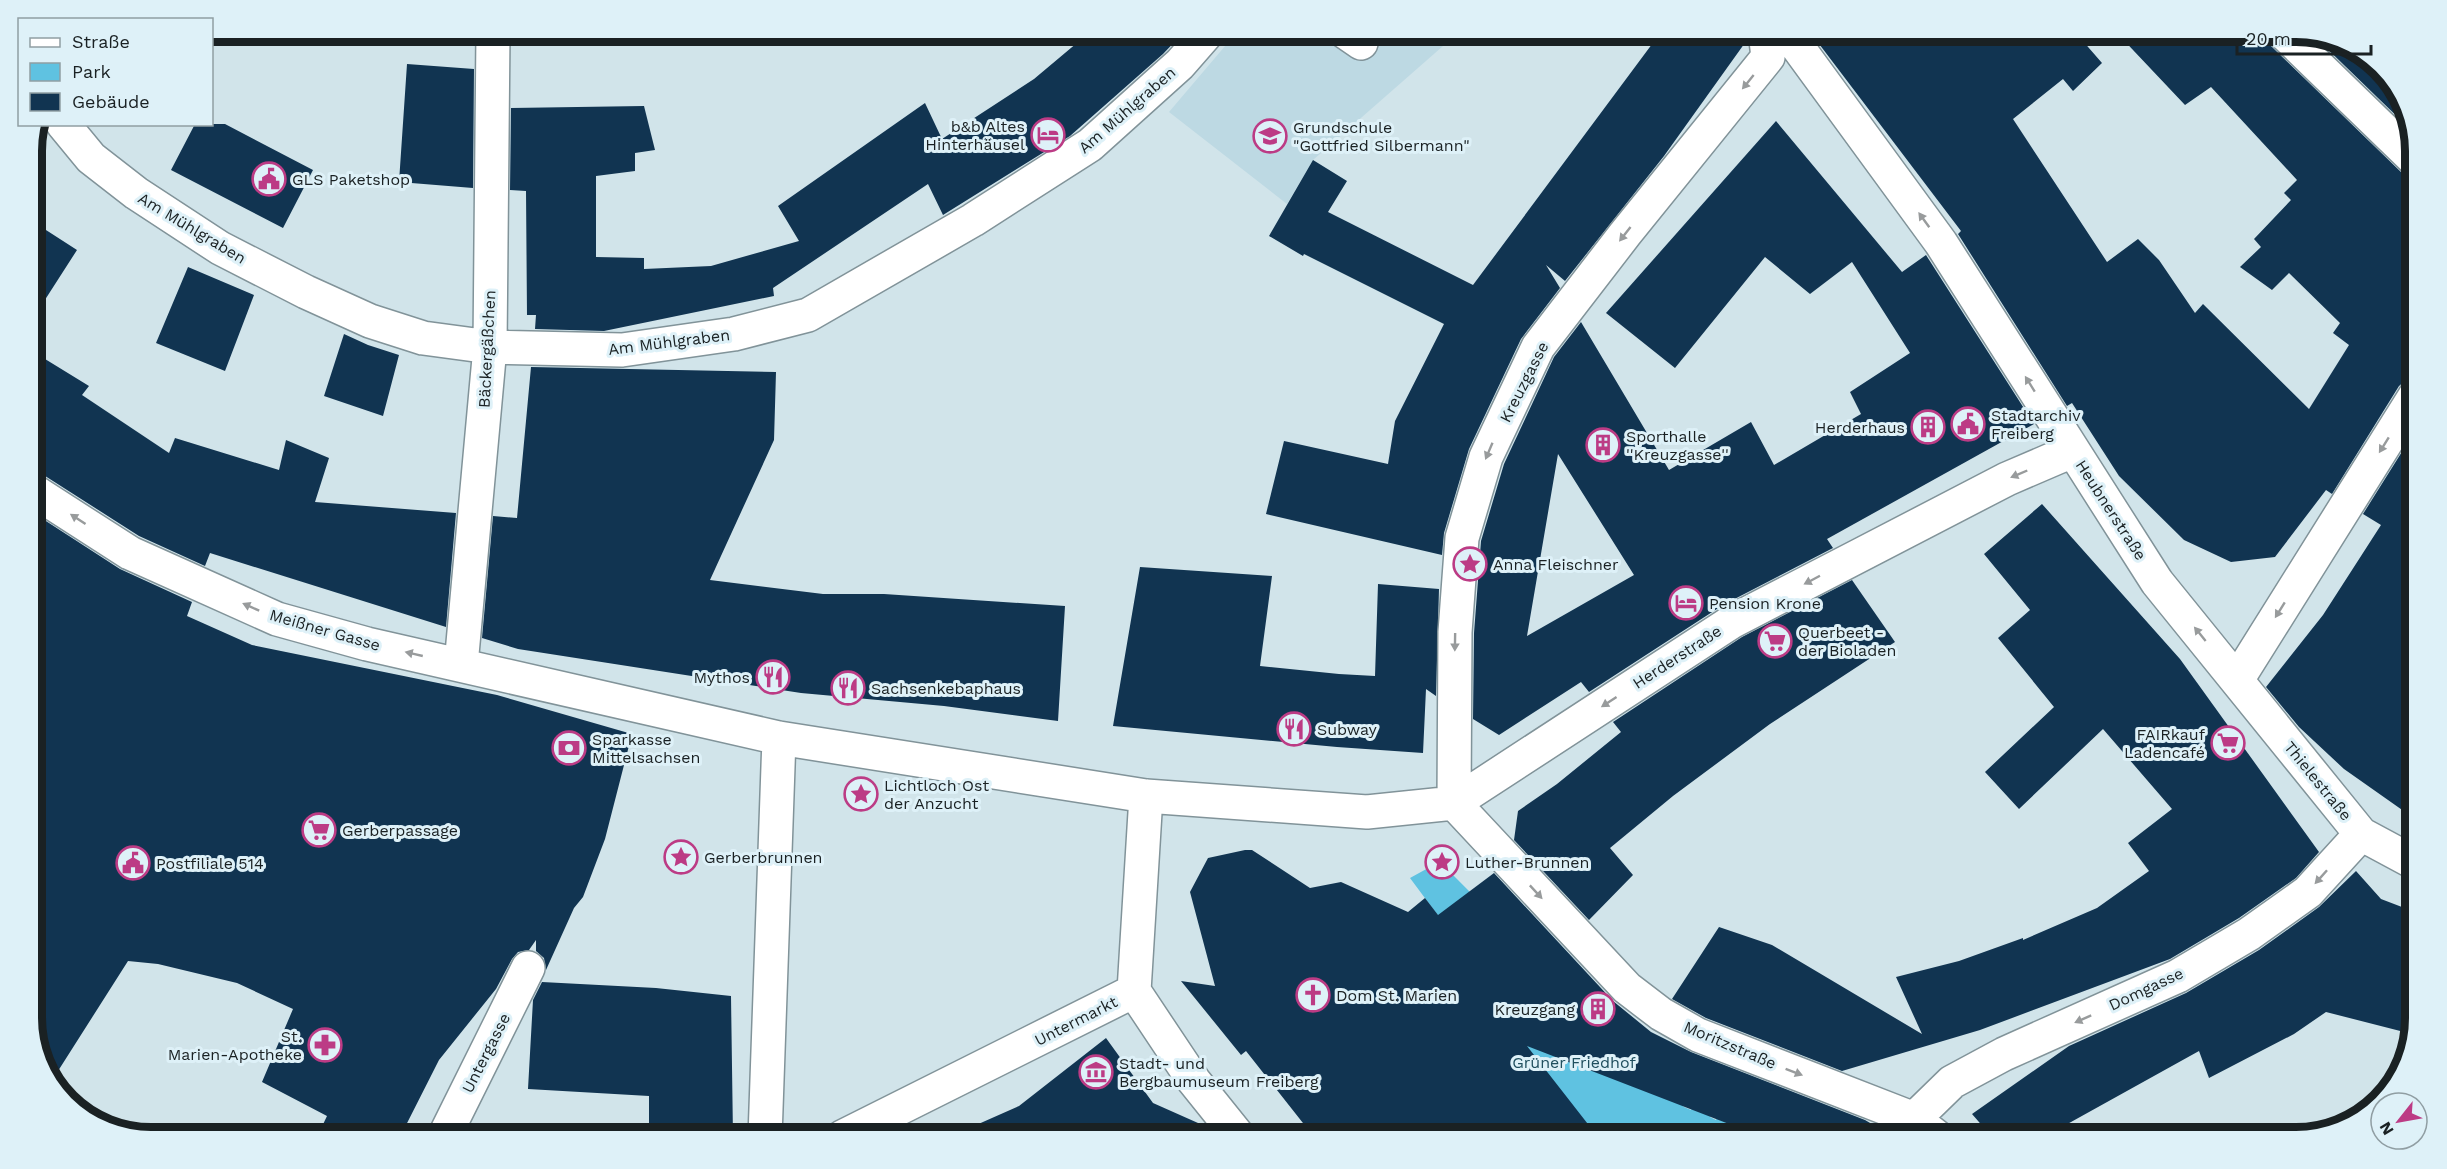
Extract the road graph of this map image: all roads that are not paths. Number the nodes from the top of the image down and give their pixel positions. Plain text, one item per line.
1 (494, 42) edge
2 (1199, 42) edge
3 (1766, 42) edge
4 (1794, 42) edge
5 (2293, 42) edge
6 (65, 126) edge
7 (2405, 150) edge
8 (490, 347) junction
9 (2405, 412) edge
10 (2072, 451) junction
11 (42, 496) edge
12 (461, 665) junction
13 (2237, 680) junction
14 (779, 738) junction
15 (1146, 796) junction
16 (1454, 803) junction
17 (2361, 834) junction
18 (2405, 858) edge
19 (528, 969) dead end
20 (1134, 991) junction
21 (449, 1127) edge
22 (765, 1127) edge
23 (862, 1127) edge
24 (1231, 1127) edge
25 (1924, 1127) edge
26 (1927, 1127) edge

1 - 8 street, Bäckergäßchen
2 - 8 street, Am Mühlgraben
3 -> 16 street, Kreuzgasse
10 -> 4 street, Heubnerstraße
5 - 7 street
6 - 8 street, Am Mühlgraben
8 - 12 street, Bäckergäßchen
9 -> 13 street
13 -> 10 street, Heubnerstraße
10 -> 16 street, Herderstraße
12 -> 11 street, Meißner Gasse
12 - 14 street, Meißner Gasse
13 - 17 street, Thielestraße
14 - 15 street
14 - 22 street
15 - 16 street
15 - 20 street, Untermarkt
16 -> 25 street, Moritzstraße
17 - 18 street, Thielestraße
17 -> 26 street, Domgasse
19 - 21 street, Untergasse
20 - 23 street, Untermarkt
20 - 24 street

